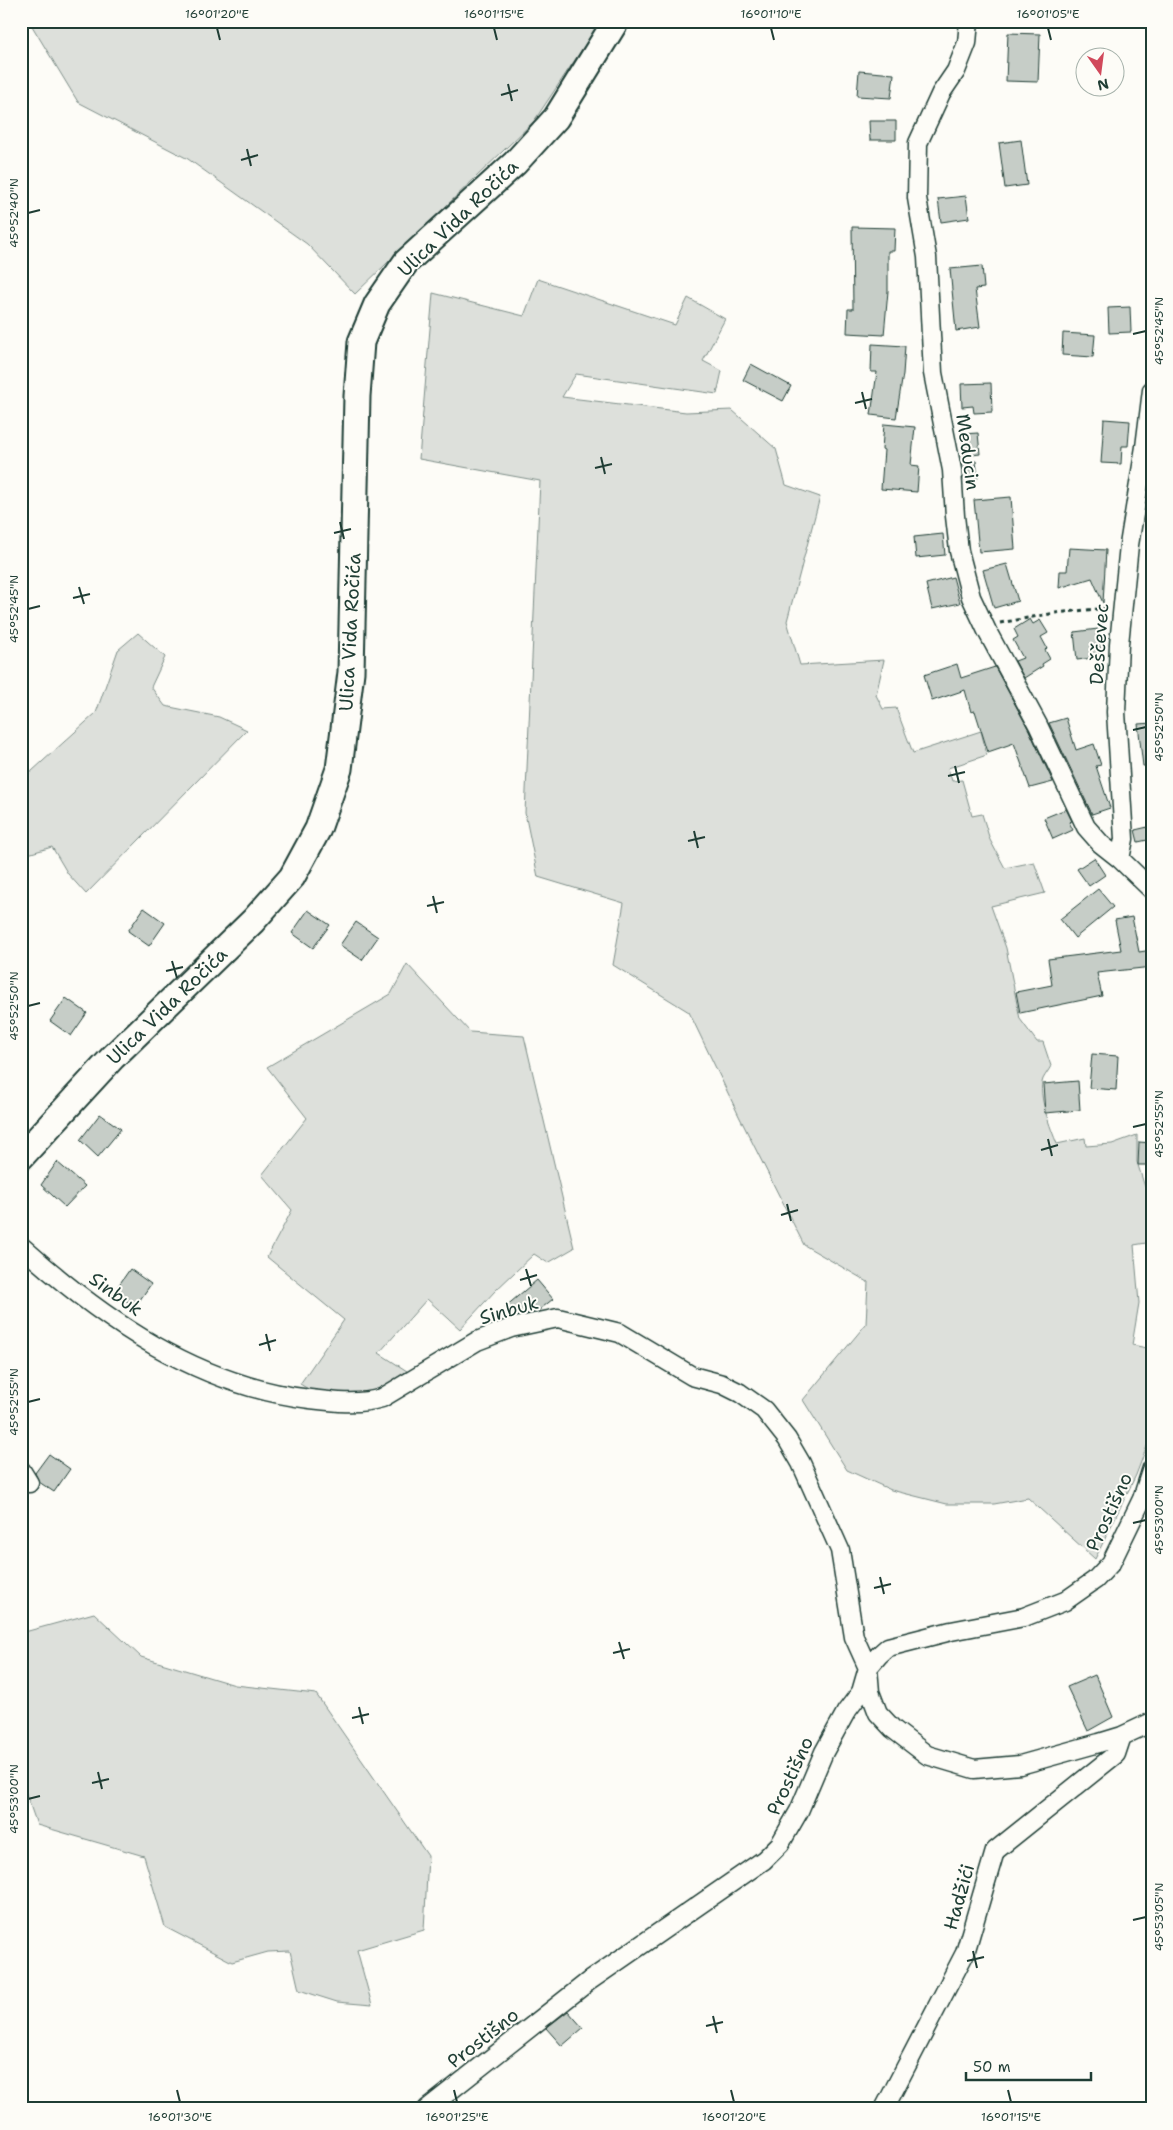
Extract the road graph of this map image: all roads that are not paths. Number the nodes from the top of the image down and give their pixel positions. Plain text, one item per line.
1 (616, 21) edge
2 (969, 21) edge
3 (1152, 390) edge
4 (1120, 859) junction
5 (1152, 890) edge
6 (21, 1157) edge
7 (21, 1246) edge
8 (1152, 1468) edge
9 (868, 1668) junction
10 (1152, 1722) edge
11 (1122, 1736) junction
12 (427, 2109) edge
13 (884, 2109) edge

1 - 6 main road, Ulica Vida Ročića
2 - 4 street, Meducin
3 - 4 street, Deščevec
4 - 5 street
7 - 9 street, Sinbuk
8 - 9 street, Prostišno
9 - 11 street, Sinbuk
9 - 12 street, Prostišno
10 - 11 street, Sinbuk
11 - 13 street, Hadžići

